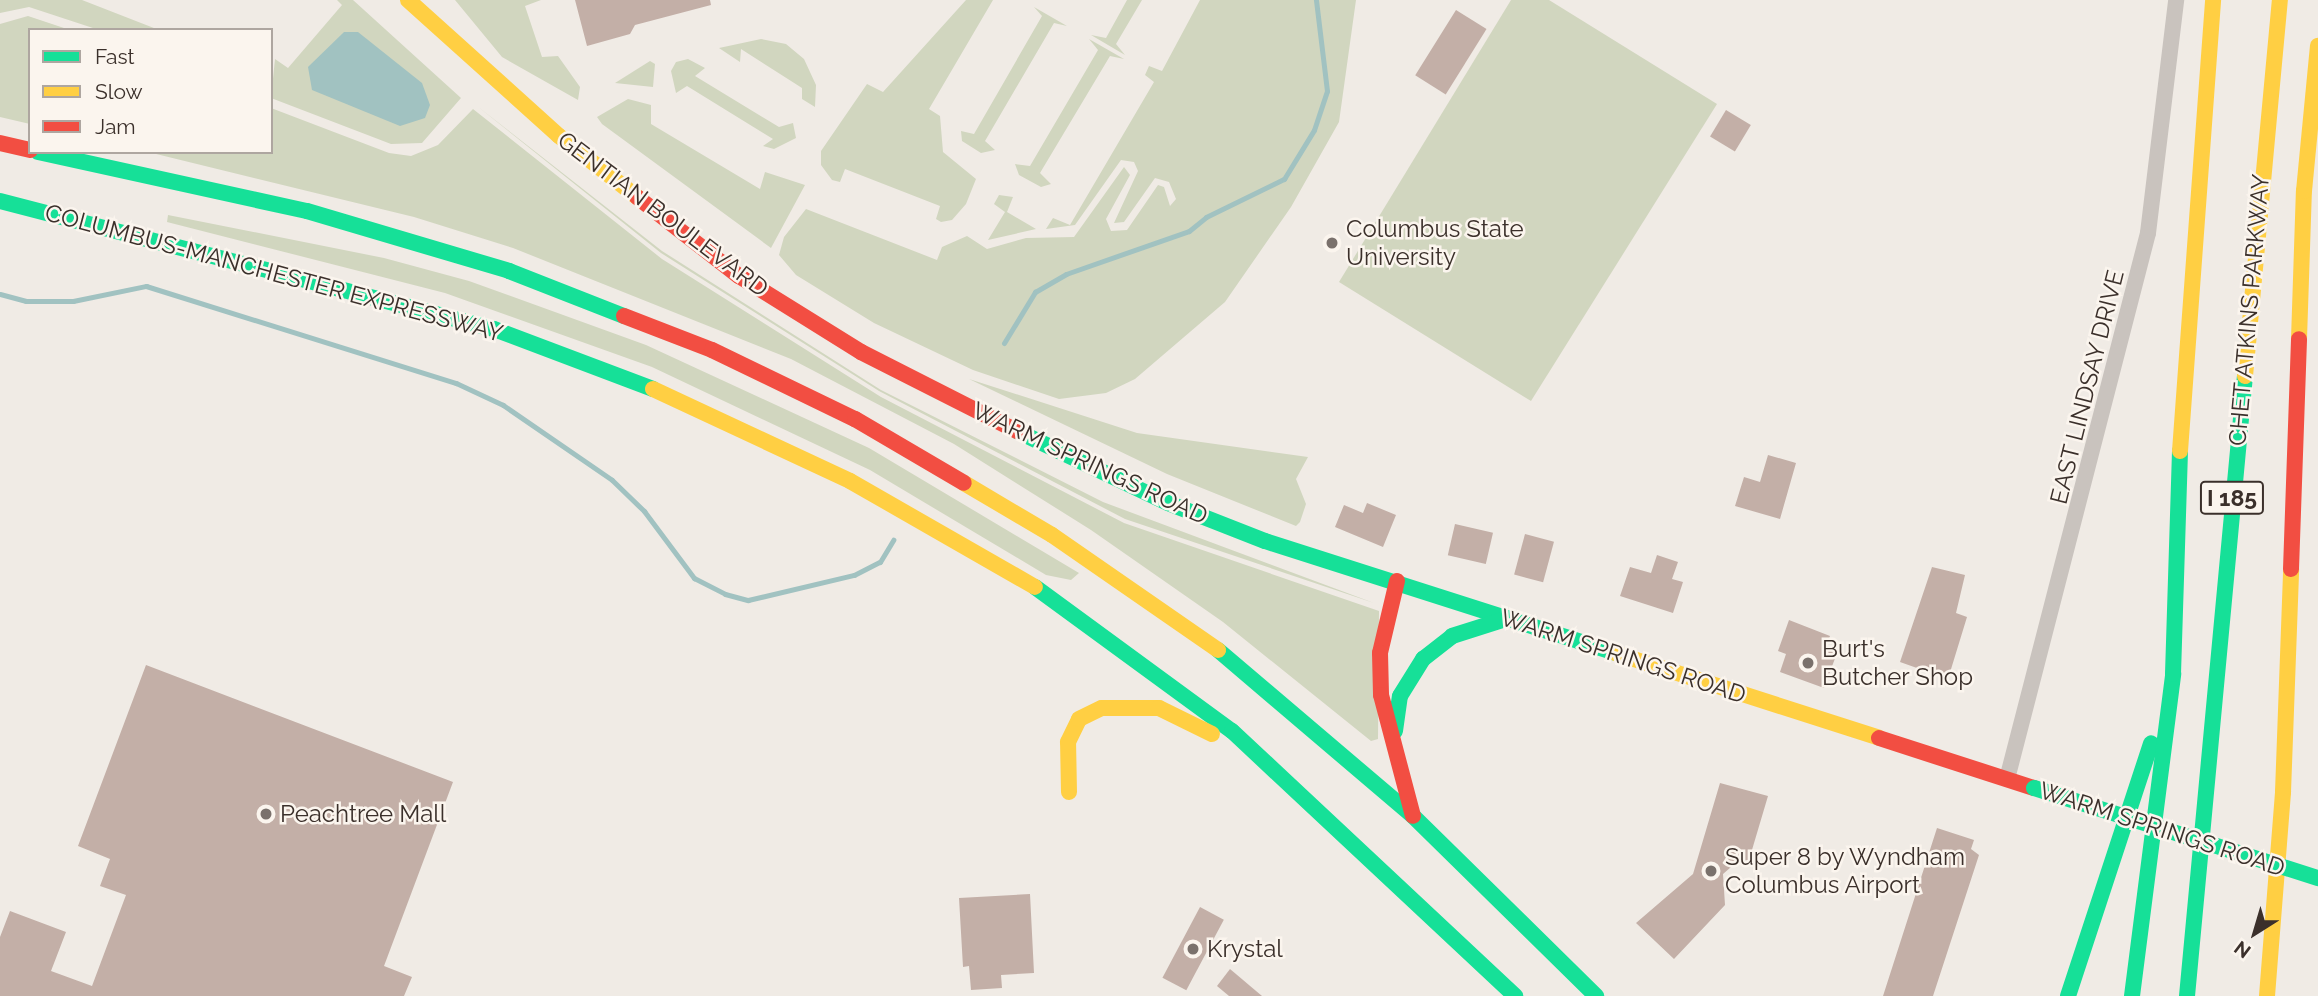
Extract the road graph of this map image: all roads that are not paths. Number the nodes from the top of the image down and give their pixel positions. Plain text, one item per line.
1 (408, 0) edge
2 (2176, 0) edge
3 (2213, 0) edge
4 (2280, 0) edge
5 (2318, 46) edge
6 (0, 138) edge
7 (15, 147) edge
8 (47, 154) edge
9 (3, 202) edge
10 (943, 393) joint
11 (1397, 581) junction
12 (1509, 618) junction
13 (2173, 674) junction
14 (1394, 745) junction
15 (1270, 767) junction
16 (2007, 779) junction
17 (1069, 792) dead end
18 (1412, 816) junction
19 (2318, 878) edge
20 (1515, 996) edge
21 (1596, 996) edge
22 (2068, 996) edge
23 (2133, 996) edge
24 (2187, 996) edge
25 (2267, 996) edge

1 - 10 main road, GENTIAN BOULEVARD
2 - 16 street, EAST LINDSAY DRIVE
3 - 13 main road, I 185
4 - 24 main road, CHET ATKINS PARKWAY / I 185
5 - 25 main road
6 - 7 main road
8 - 18 main road
9 - 15 main road, COLUMBUS-MANCHESTER EXPRESSWAY
10 - 11 main road, WARM SPRINGS ROAD
11 - 12 main road, WARM SPRINGS ROAD
11 - 14 main road
12 - 14 main road
12 - 16 main road, WARM SPRINGS ROAD
13 - 22 main road
13 - 23 main road, I 185
14 - 18 main road
15 - 17 main road
15 - 20 main road, COLUMBUS-MANCHESTER EXPRESSWAY
16 - 19 main road, WARM SPRINGS ROAD, bridge
18 - 21 main road

